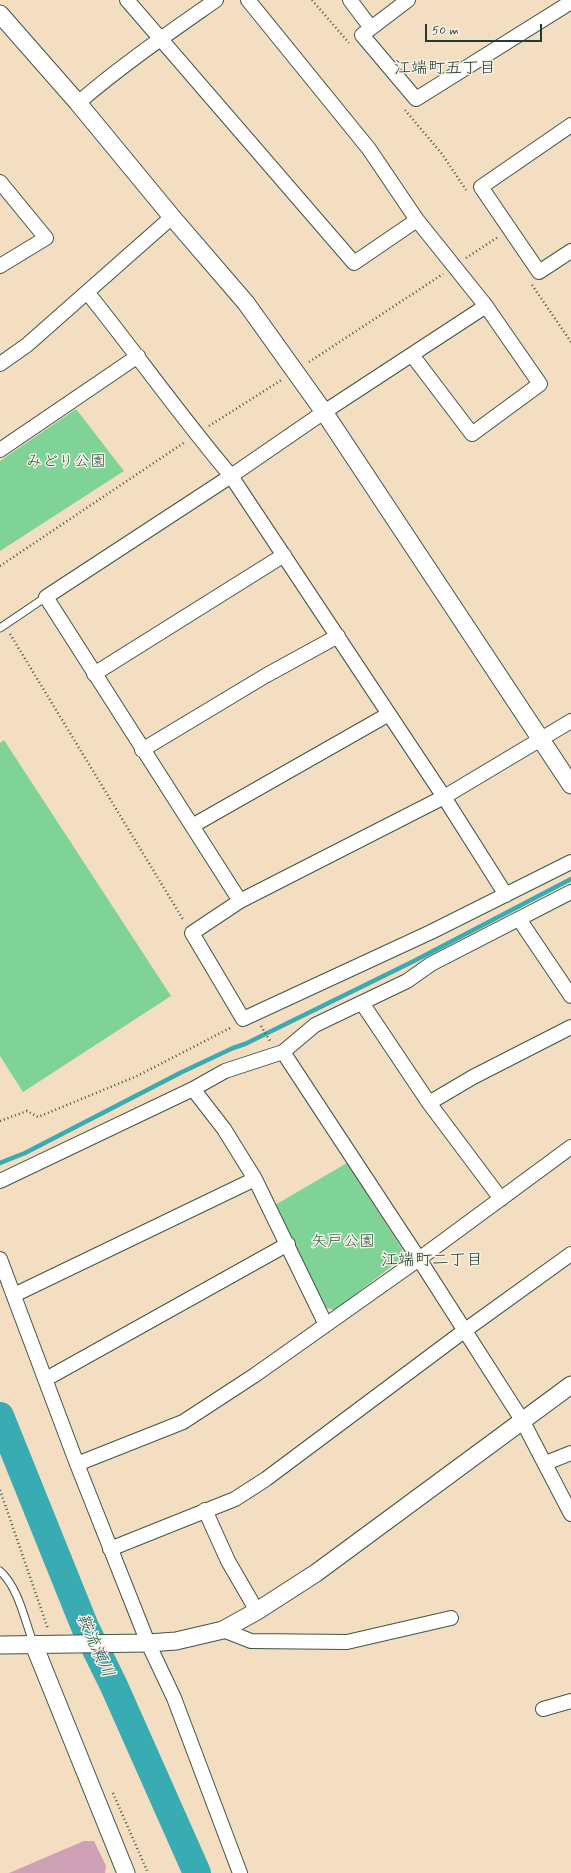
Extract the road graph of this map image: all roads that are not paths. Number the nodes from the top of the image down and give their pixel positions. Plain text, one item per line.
1 (127, 0) edge
2 (216, 0) edge
3 (248, 0) edge
4 (350, 0) edge
5 (408, 0) edge
6 (571, 2) edge
7 (0, 14) edge
8 (372, 28) junction
9 (161, 38) junction
10 (78, 103) junction
11 (571, 125) edge
12 (0, 182) edge
13 (172, 217) junction
14 (417, 220) junction
15 (571, 251) edge
16 (0, 266) edge
17 (87, 292) junction
18 (486, 306) junction
19 (412, 355) junction
20 (138, 356) junction
21 (0, 364) edge
22 (324, 412) junction
23 (0, 450) edge
24 (231, 476) junction
25 (284, 555) junction
26 (46, 597) junction
27 (2, 627) edge
28 (338, 636) junction
29 (94, 674) junction
30 (389, 714) junction
31 (571, 721) edge
32 (540, 739) junction
33 (142, 750) junction
34 (571, 785) edge
35 (444, 797) junction
36 (192, 826) junction
37 (571, 862) edge
38 (571, 892) edge
39 (506, 895) junction
40 (240, 901) junction
41 (519, 918) junction
42 (571, 996) edge
43 (362, 1003) junction
44 (571, 1027) edge
45 (278, 1049) junction
46 (193, 1089) junction
47 (429, 1104) junction
48 (571, 1147) edge
49 (255, 1179) junction
50 (0, 1181) edge
51 (500, 1199) junction
52 (288, 1244) junction
53 (571, 1254) edge
54 (0, 1259) edge
55 (419, 1259) junction
56 (14, 1295) junction
57 (326, 1325) junction
58 (464, 1330) junction
59 (46, 1379) junction
60 (571, 1385) edge
61 (522, 1420) junction
62 (571, 1453) edge
63 (546, 1463) junction
64 (77, 1464) junction
65 (204, 1510) junction
66 (571, 1514) edge
67 (110, 1549) junction
68 (0, 1571) edge
69 (257, 1611) junction
70 (451, 1618) dead end
71 (223, 1630) junction
72 (144, 1642) junction
73 (0, 1645) edge
74 (34, 1645) junction
75 (571, 1700) edge
76 (543, 1709) dead end
77 (126, 1873) edge
78 (240, 1873) edge

1 - 9 street
2 - 9 street
3 - 14 street
4 - 8 street
5 - 8 street
6 - 8 street
7 - 10 street
9 - 10 street
9 - 14 street
10 - 13 street
11 - 15 street
12 - 16 street
13 - 17 street
13 - 22 street
14 - 18 street
17 - 20 street
17 - 21 street
18 - 19 street
18 - 19 street
19 - 22 street
20 - 23 street
20 - 24 street
22 - 24 street
22 - 32 street
24 - 25 street
24 - 26 street
25 - 28 street
25 - 29 street
26 - 27 lane
26 - 29 street
28 - 30 street
28 - 33 street
29 - 33 street
30 - 35 street
30 - 36 street
31 - 32 street
32 - 34 street
32 - 35 street
33 - 36 street
35 - 39 street
35 - 40 street
36 - 40 street
37 - 39 street
38 - 41 street
39 - 40 street
41 - 42 street
41 - 43 street
43 - 45 street
43 - 47 street
44 - 47 street
45 - 46 street
45 - 55 street
46 - 49 street
46 - 50 street
47 - 51 street
48 - 51 street
49 - 52 street
49 - 56 street
51 - 55 street
52 - 57 street
52 - 59 street
53 - 58 street
54 - 56 street
55 - 57 street
55 - 58 street
56 - 59 street
57 - 64 street
58 - 61 street
58 - 65 street
59 - 64 street
60 - 61 street
61 - 63 street
61 - 69 street
62 - 63 street
63 - 66 street
64 - 67 street
65 - 67 street
65 - 69 street
67 - 72 street
68 - 74 lane
69 - 71 street
70 - 71 street
71 - 72 street
72 - 74 street
72 - 78 street
73 - 74 street
74 - 77 street
75 - 76 street

